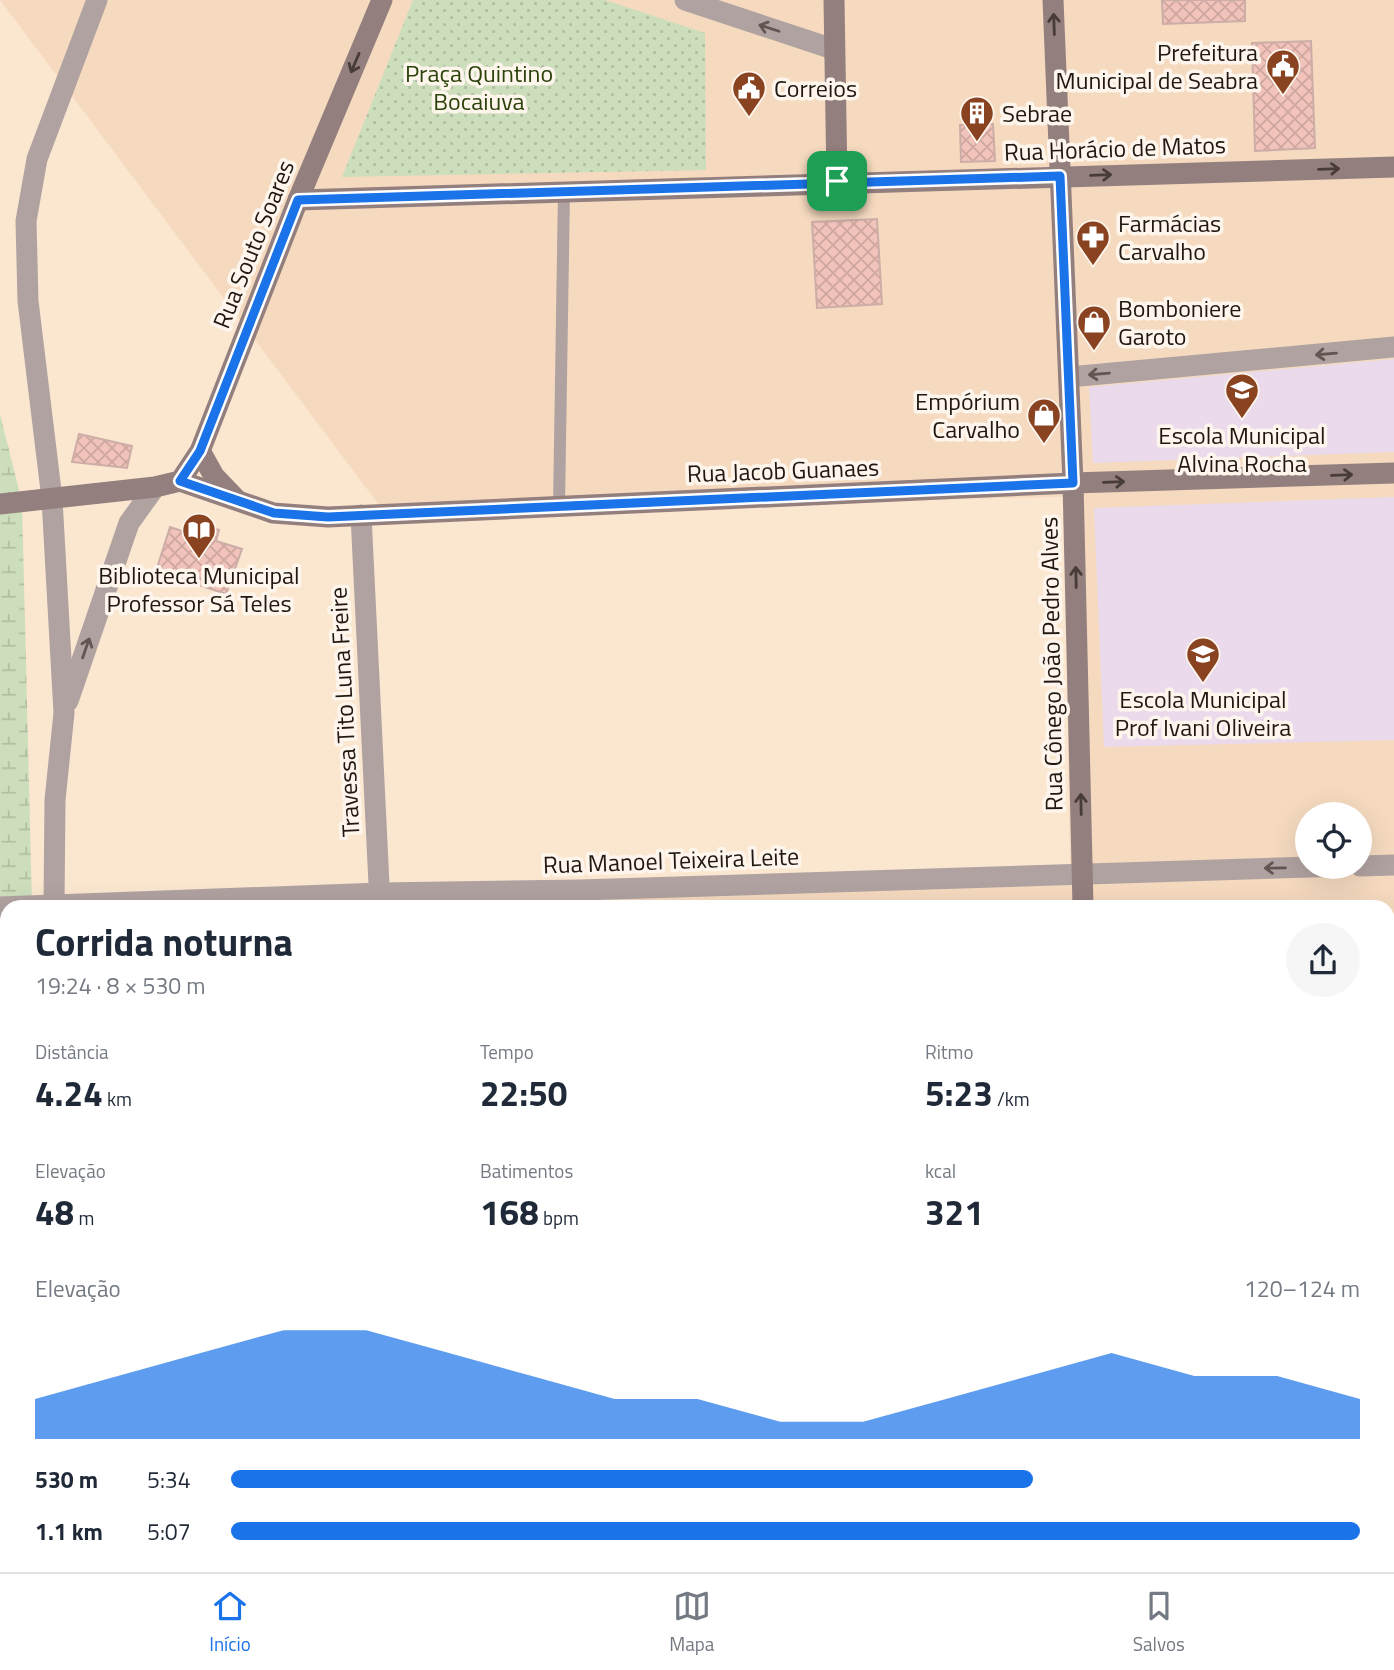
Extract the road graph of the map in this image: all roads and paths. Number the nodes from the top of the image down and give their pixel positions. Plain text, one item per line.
1 (97, 0) edge
2 (382, 0) edge
3 (685, 0) edge
4 (834, 0) edge
5 (1053, 0) edge
6 (833, 49) junction
7 (1394, 167) edge
8 (1060, 176) junction
9 (837, 181) junction
10 (564, 191) junction
11 (298, 200) junction
12 (1394, 347) edge
13 (1069, 377) junction
14 (200, 451) junction
15 (1394, 473) edge
16 (180, 481) junction
17 (1073, 483) junction
18 (155, 487) junction
19 (52, 499) junction
20 (240, 503) junction
21 (0, 504) edge
22 (559, 506) junction
23 (361, 515) junction
24 (64, 713) junction
25 (1394, 865) edge
26 (1372, 866) edge
27 (1295, 867) edge
28 (1082, 872) junction
29 (580, 898) edge
30 (54, 900) edge
31 (380, 900) edge
32 (1083, 900) edge

1 - 19 street
2 -> 11 street, Rua Souto Soares
6 -> 3 street
4 - 6 street
8 -> 5 street, Rua Cônego João Pedro Alves
6 - 9 street
8 -> 7 street, Rua Horácio de Matos
8 - 9 street, Rua Horácio de Matos
8 - 13 street, Rua Cônego João Pedro Alves
9 - 10 street
10 - 11 street
10 - 22 lane
11 - 14 street, Rua Souto Soares
12 -> 13 street
13 - 17 street, Rua Cônego João Pedro Alves
14 - 16 street, Rua Souto Soares
14 - 20 street
17 -> 15 street, Rua Jacob Guanaes
16 - 18 street
16 - 20 street, Rua Jacob Guanaes
17 - 22 street, Rua Jacob Guanaes
28 -> 17 street, Rua Cônego João Pedro Alves
18 - 19 street
24 -> 18 street
19 - 21 street
19 - 24 street
20 - 23 street, Rua Jacob Guanaes
22 - 23 street, Rua Jacob Guanaes
23 - 31 street, Travessa Tito Luna Freire
24 - 30 street
25 - 26 street
27 -> 28 street, Rua Manoel Teixeira Leite
28 - 29 street, Rua Manoel Teixeira Leite
28 - 32 street, Rua Cônego João Pedro Alves
29 - 31 street, Rua Manoel Teixeira Leite

